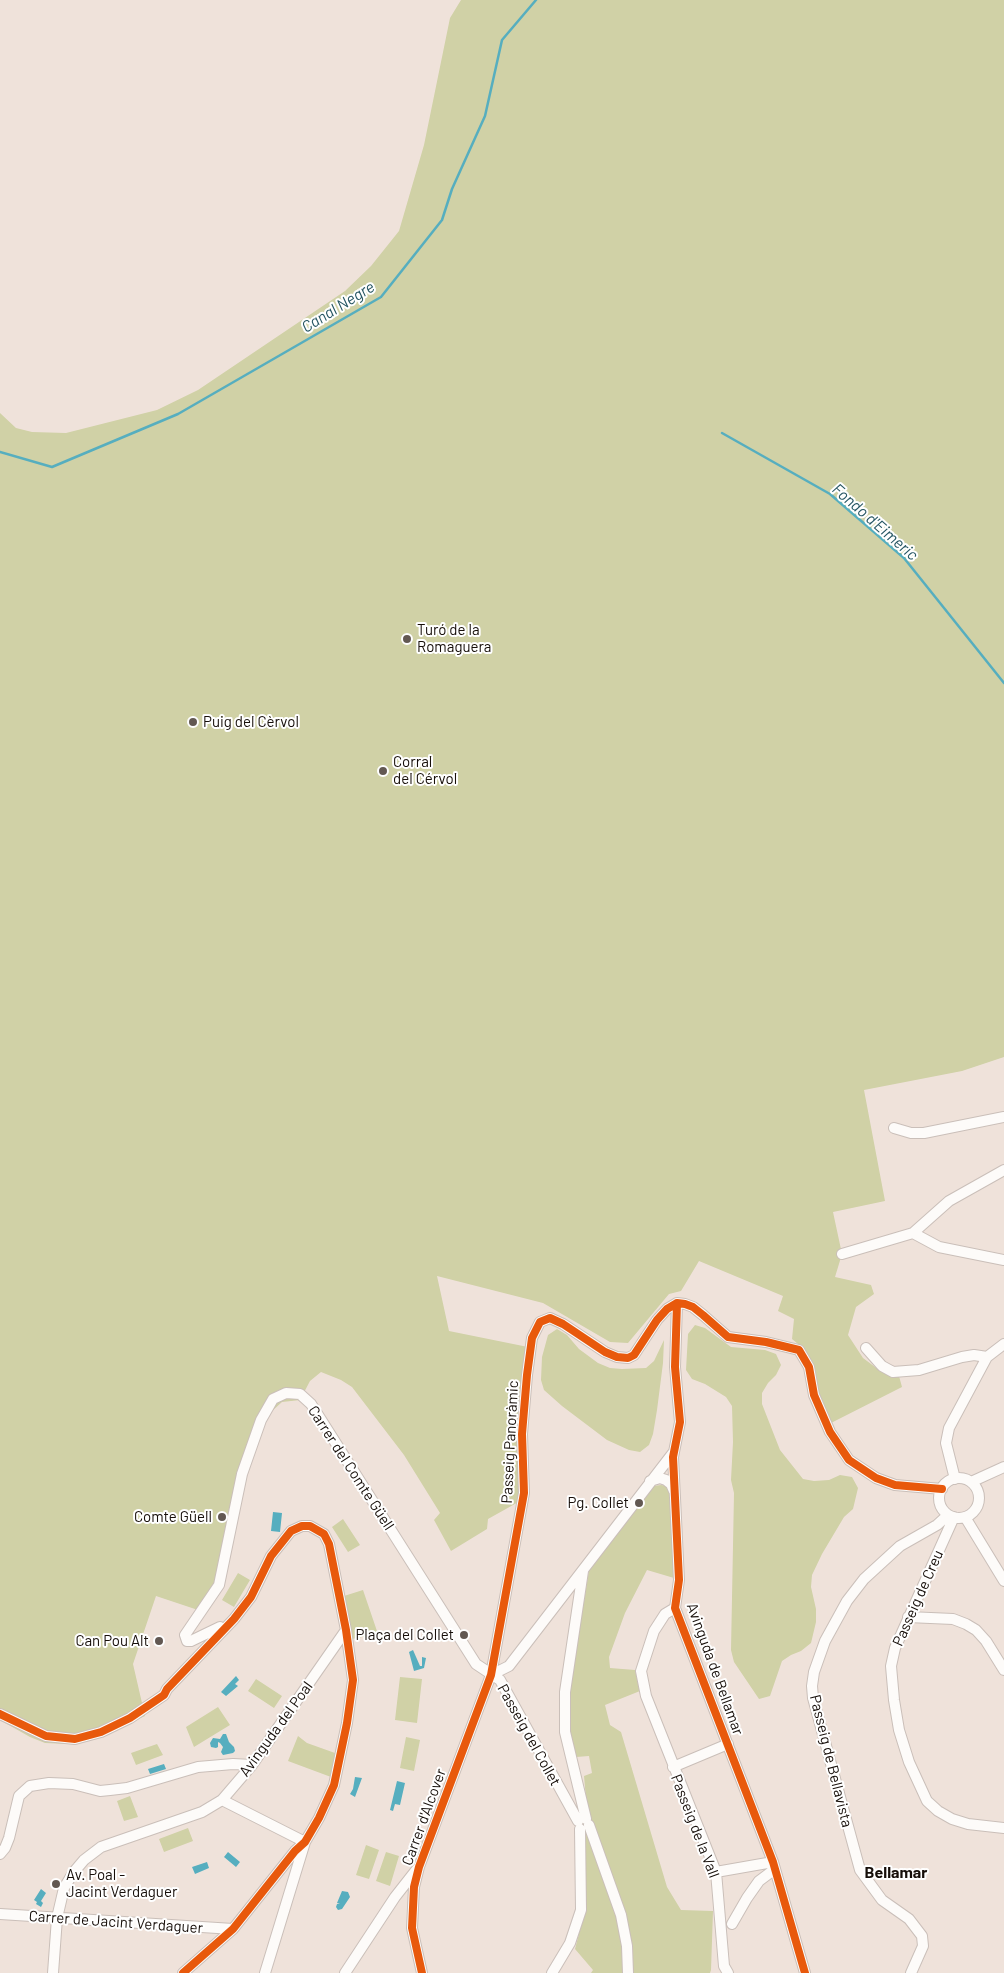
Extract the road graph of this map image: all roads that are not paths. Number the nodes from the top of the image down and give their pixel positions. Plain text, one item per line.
1 (1004, 1116) edge
2 (894, 1128) dead end
3 (1004, 1170) edge
4 (913, 1234) junction
5 (842, 1254) dead end
6 (1004, 1260) edge
7 (677, 1303) junction
8 (1004, 1344) edge
9 (866, 1348) dead end
10 (987, 1357) junction
11 (673, 1453) junction
12 (1004, 1467) edge
13 (955, 1479) junction
14 (650, 1481) junction
15 (971, 1482) junction
16 (942, 1489) junction
17 (674, 1492) junction
18 (951, 1516) junction
19 (966, 1517) junction
20 (583, 1569) junction
21 (1004, 1581) edge
22 (568, 1589) junction
23 (580, 1592) junction
24 (677, 1613) junction
25 (908, 1617) junction
26 (234, 1619) junction
27 (346, 1630) junction
28 (1004, 1670) edge
29 (491, 1675) junction
30 (0, 1714) edge
31 (728, 1744) junction
32 (252, 1765) junction
33 (673, 1767) junction
34 (222, 1800) junction
35 (583, 1823) junction
36 (1004, 1828) edge
37 (306, 1842) junction
38 (0, 1854) edge
39 (774, 1866) junction
40 (419, 1867) junction
41 (716, 1872) junction
42 (0, 1914) edge
43 (57, 1918) junction
44 (732, 1924) dead end
45 (233, 1929) junction
46 (725, 1972) edge
47 (53, 1973) edge
48 (183, 1973) edge
49 (265, 1973) edge
50 (345, 1973) edge
51 (422, 1973) edge
52 (552, 1973) edge
53 (628, 1973) edge
54 (805, 1973) edge
55 (911, 1973) edge

1 - 2 street
3 - 4 street
4 - 5 street
4 - 6 street
7 - 11 street, Avinguda de Bellamar
7 - 16 street
7 - 29 street, Passeig Panoràmic
8 - 10 street
9 - 10 street
10 - 13 street
11 - 14 street, Passeig del Collet
11 - 17 street, Avinguda de Bellamar
12 - 15 street
13 - 15 street
13 - 16 street
14 - 17 street
14 - 20 street, Passeig del Collet
15 - 19 street
16 - 18 street
17 - 24 street, Avinguda de Bellamar
18 - 19 street
18 - 25 street, Passeig de Creu
18 - 55 street, Passeig de Bellavista
19 - 21 street
20 - 22 street, Passeig del Collet
20 - 23 street
22 - 23 street
22 - 29 street, Passeig del Collet
23 - 35 street
24 - 31 street, Avinguda de Bellamar
24 - 33 street, Passeig de la Vall
25 - 28 street
25 - 36 street, Passeig de Creu
26 - 27 street
26 - 29 street, Carrer del Comte Güell
26 - 30 street
27 - 32 street, Avinguda del Poal
27 - 37 street
29 - 35 street, Passeig del Collet
29 - 40 street, Carrer d'Alcover
31 - 33 street, Passeig de la Vall
31 - 39 street, Avinguda de Bellamar
32 - 34 street, Avinguda del Poal
32 - 38 street
33 - 41 street, Passeig de la Vall
34 - 37 street
34 - 43 street, Avinguda del Poal
35 - 52 street
35 - 53 street
37 - 45 street
37 - 49 street
39 - 41 street
39 - 44 street
39 - 54 street, Avinguda de Bellamar
40 - 50 street
40 - 51 street, Carrer d'Alcover
41 - 46 street, Passeig de la Vall
42 - 43 street, Carrer de Jacint Verdaguer
43 - 45 street, Carrer de Jacint Verdaguer
43 - 47 street, Avinguda del Poal
45 - 48 street

